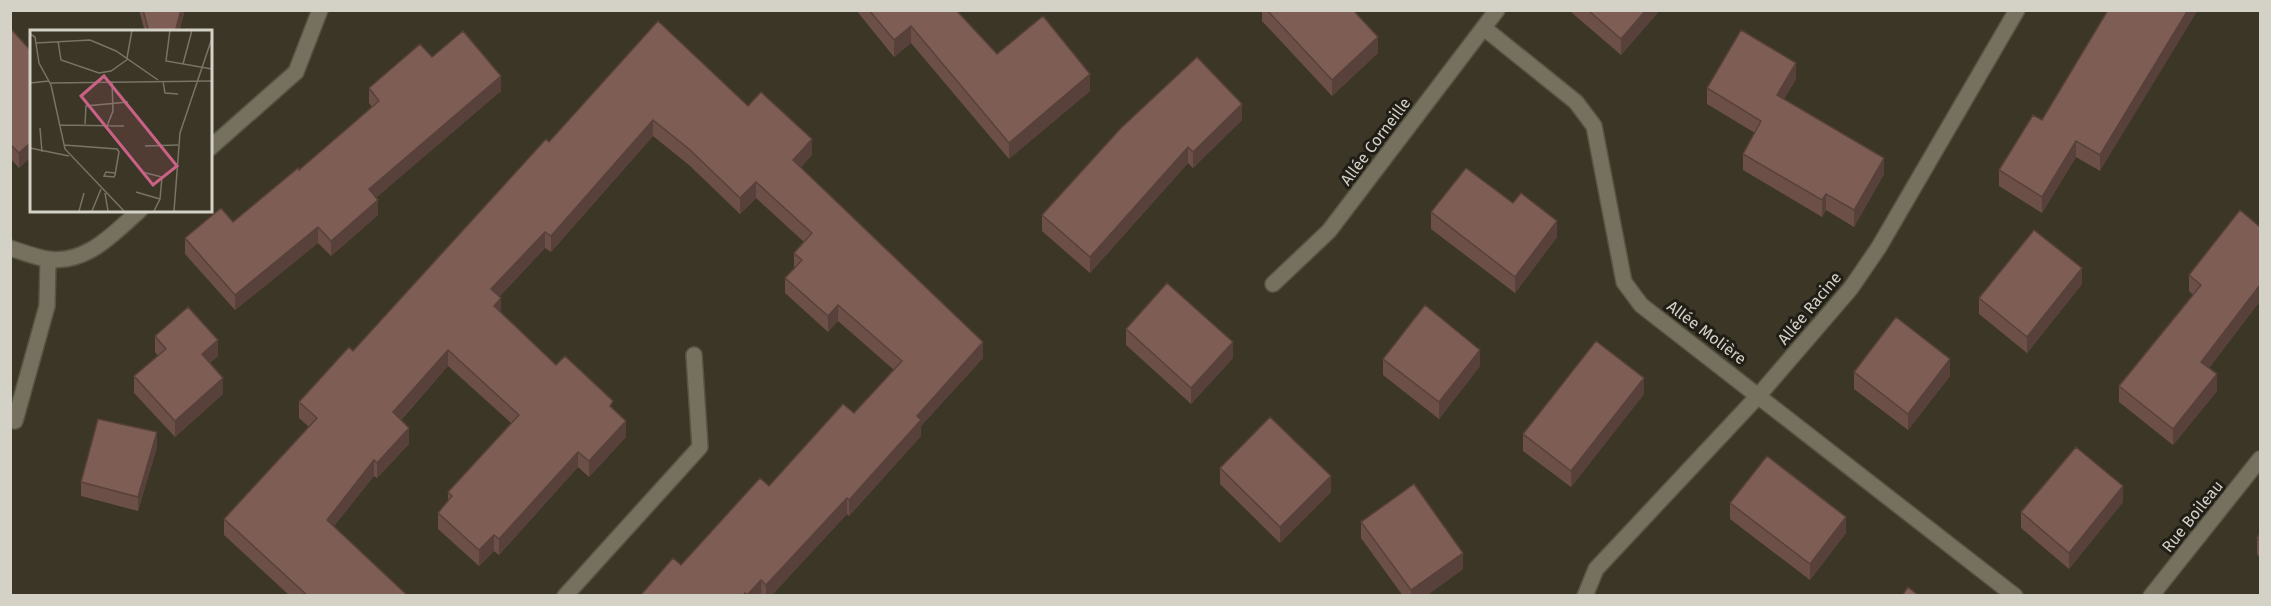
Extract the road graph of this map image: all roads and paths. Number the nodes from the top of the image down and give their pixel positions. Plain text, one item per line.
1 (320, 10) edge
2 (1497, 10) edge
3 (2017, 10) edge
4 (1484, 28) junction
5 (212, 146) edge
6 (138, 212) edge
7 (10, 248) edge
8 (48, 260) junction
9 (1273, 285) dead end
10 (694, 355) dead end
11 (1759, 395) junction
12 (15, 421) dead end
13 (2260, 459) edge
14 (565, 596) edge
15 (1585, 596) edge
16 (2015, 596) edge
17 (2151, 596) edge

1 - 5 street
2 - 4 street, Allée Corneille
3 - 11 street, Allée Racine
4 - 9 street, Allée Corneille
4 - 11 street, Allée Molière
6 - 8 street
7 - 8 street
8 - 12 street
10 - 14 street
11 - 15 street, Allée Racine
11 - 16 street, Allée Molière
13 - 17 street, Rue Boileau

